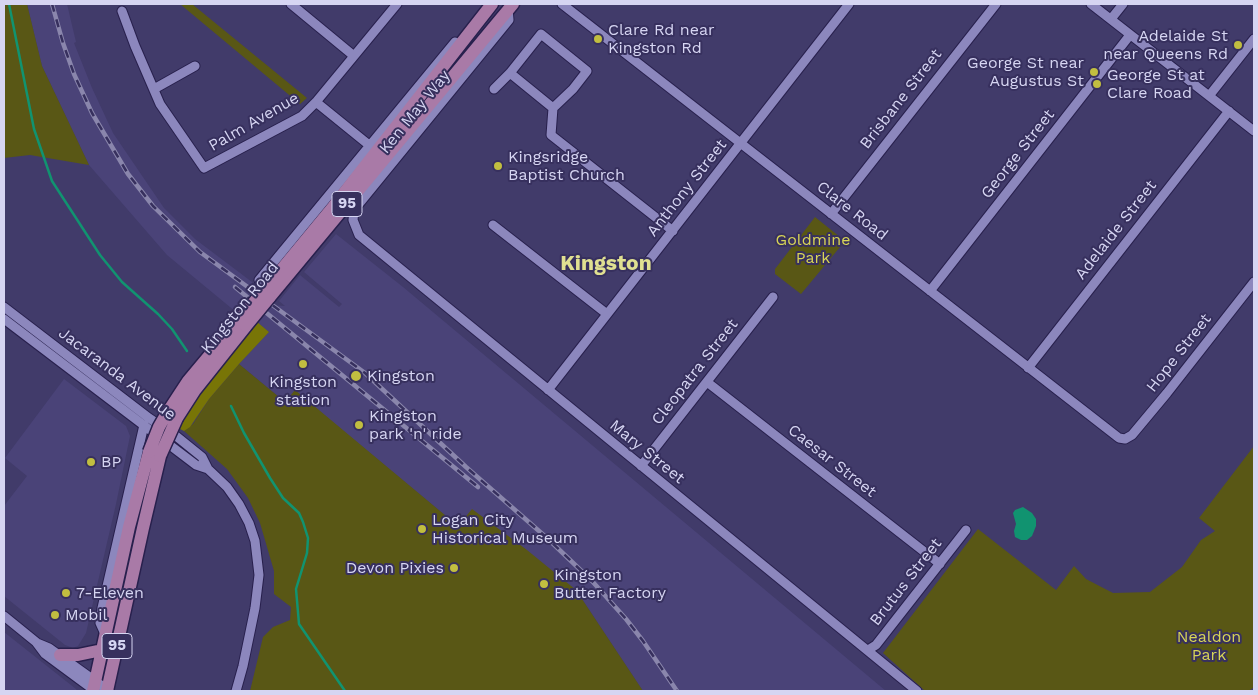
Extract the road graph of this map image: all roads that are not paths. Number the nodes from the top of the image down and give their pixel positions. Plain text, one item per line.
1 (291, 4) edge
2 (398, 4) edge
3 (492, 4) edge
4 (562, 4) edge
5 (849, 4) edge
6 (996, 4) edge
7 (1091, 4) edge
8 (1123, 4) edge
9 (510, 7) edge
10 (122, 11) dead end
11 (1111, 19) junction
12 (474, 26) junction
13 (1130, 34) junction
14 (1254, 39) edge
15 (354, 56) junction
16 (195, 66) dead end
17 (510, 74) junction
18 (154, 88) junction
19 (494, 89) dead end
20 (1209, 96) junction
21 (316, 102) junction
22 (553, 108) junction
23 (1229, 111) junction
24 (1254, 131) edge
25 (741, 144) junction
26 (369, 146) junction
27 (830, 214) junction
28 (493, 225) dead end
29 (673, 231) junction
30 (359, 235) joint
31 (259, 280) dead end
32 (1254, 282) edge
33 (930, 291) junction
34 (265, 296) junction
35 (773, 297) dead end
36 (4, 307) edge
37 (607, 314) junction
38 (4, 319) edge
39 (1028, 368) junction
40 (707, 382) junction
41 (548, 390) junction
42 (144, 425) junction
43 (1125, 439) joint
44 (155, 454) junction
45 (641, 466) junction
46 (208, 469) junction
47 (966, 530) dead end
48 (940, 564) junction
49 (4, 616) edge
50 (105, 634) junction
51 (36, 642) junction
52 (102, 650) junction
53 (868, 650) junction
54 (60, 655) junction
55 (100, 689) edge
56 (236, 691) edge
57 (917, 691) edge

1 - 15 street
2 - 15 street
3 - 12 main road, Kingston Road / 95
4 - 25 street, Clare Road
5 - 25 street, Anthony Street
6 - 27 street, Brisbane Street
7 - 11 street
8 - 11 street
9 - 30 street, Ken May Way
9 - 34 main road, Kingston Road / 95
10 - 18 street, Palm Avenue
11 - 13 street
12 - 26 street, Kingston Road
12 - 34 main road, Kingston Road / 95
13 - 20 street
13 - 33 street, George Street
14 - 20 street
15 - 21 street
16 - 18 street
17 - 19 street
17 - 22 street
17 - 22 street
18 - 21 street, Palm Avenue
20 - 23 street
21 - 26 street
22 - 29 street
23 - 24 street
23 - 39 street, Adelaide Street
25 - 27 street, Clare Road
25 - 29 street, Anthony Street
26 - 31 street, Kingston Road
27 - 33 street, Clare Road
28 - 37 street
29 - 37 street, Anthony Street
30 - 41 street, Mary Street
32 - 43 street, Hope Street
33 - 39 street, Clare Road
34 - 44 main road, Kingston Road / 95, bridge
35 - 40 street, Cleopatra Street
36 - 46 street, Jacaranda Avenue
37 - 41 street, Anthony Street
38 - 42 street, Jacaranda Avenue
39 - 43 street, Clare Road
40 - 45 street, Cleopatra Street
40 - 48 street, Caesar Street
41 - 45 street, Mary Street
42 - 46 street, Jacaranda Avenue
42 - 50 street, Kingston Road
44 - 50 main road, Kingston Road / 95
44 - 55 main road, Kingston Road / 95
45 - 53 street, Mary Street
46 - 56 street, Jacaranda Avenue
47 - 48 street, Brutus Street
48 - 53 street, Brutus Street
49 - 51 street
50 - 52 main road, Kingston Road / 95
51 - 54 street
51 - 55 street
52 - 54 main road
52 - 55 main road, Kingston Road / 95
53 - 57 street, Mary Street
54 - 55 street

